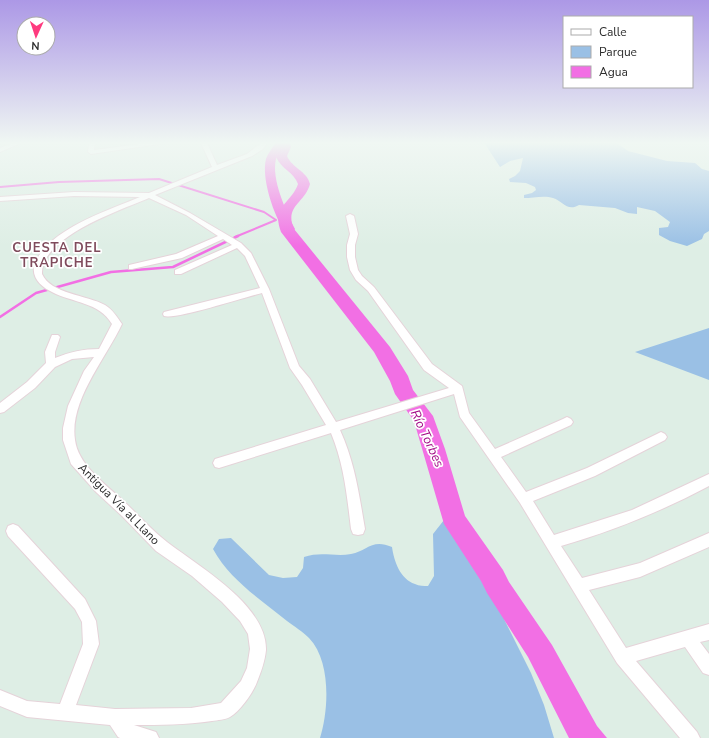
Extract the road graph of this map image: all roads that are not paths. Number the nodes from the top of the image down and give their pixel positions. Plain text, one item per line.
1 (192, 177) edge
2 (149, 195) junction
3 (0, 199) edge
4 (350, 216) dead end
5 (224, 236) junction
6 (238, 245) junction
7 (132, 267) dead end
8 (178, 272) dead end
9 (265, 289) junction
10 (167, 314) dead end
11 (55, 337) dead end
12 (101, 353) junction
13 (51, 364) junction
14 (458, 389) junction
15 (0, 409) edge
16 (566, 422) dead end
17 (333, 426) junction
18 (661, 437) dead end
19 (493, 455) junction
20 (220, 463) dead end
21 (709, 480) edge
22 (524, 499) junction
23 (358, 529) dead end
24 (13, 531) dead end
25 (709, 540) edge
26 (552, 542) junction
27 (579, 586) junction
28 (709, 632) edge
29 (689, 639) junction
30 (623, 657) junction
31 (709, 667) edge
32 (0, 698) edge
33 (65, 712) junction
34 (115, 717) junction
35 (150, 738) edge
36 (691, 738) edge

1 - 2 street, Antigua Vía al Llano
2 - 3 street
2 - 5 street
2 - 12 street, Antigua Vía al Llano
4 - 14 street
5 - 6 street
5 - 7 street
6 - 8 street
6 - 9 street
9 - 10 street
9 - 17 street
11 - 13 street
12 - 13 street
12 - 34 street, Antigua Vía al Llano
13 - 15 street
14 - 17 street
14 - 19 street
16 - 19 street
17 - 20 street
17 - 23 street
18 - 22 street
19 - 22 street
21 - 26 street
22 - 26 street
24 - 33 street
25 - 27 street
26 - 27 street
27 - 30 street
28 - 29 street
29 - 30 street
29 - 31 street
30 - 36 street
32 - 33 street, Antigua Vía al Llano
33 - 34 street, Antigua Vía al Llano
34 - 35 street

